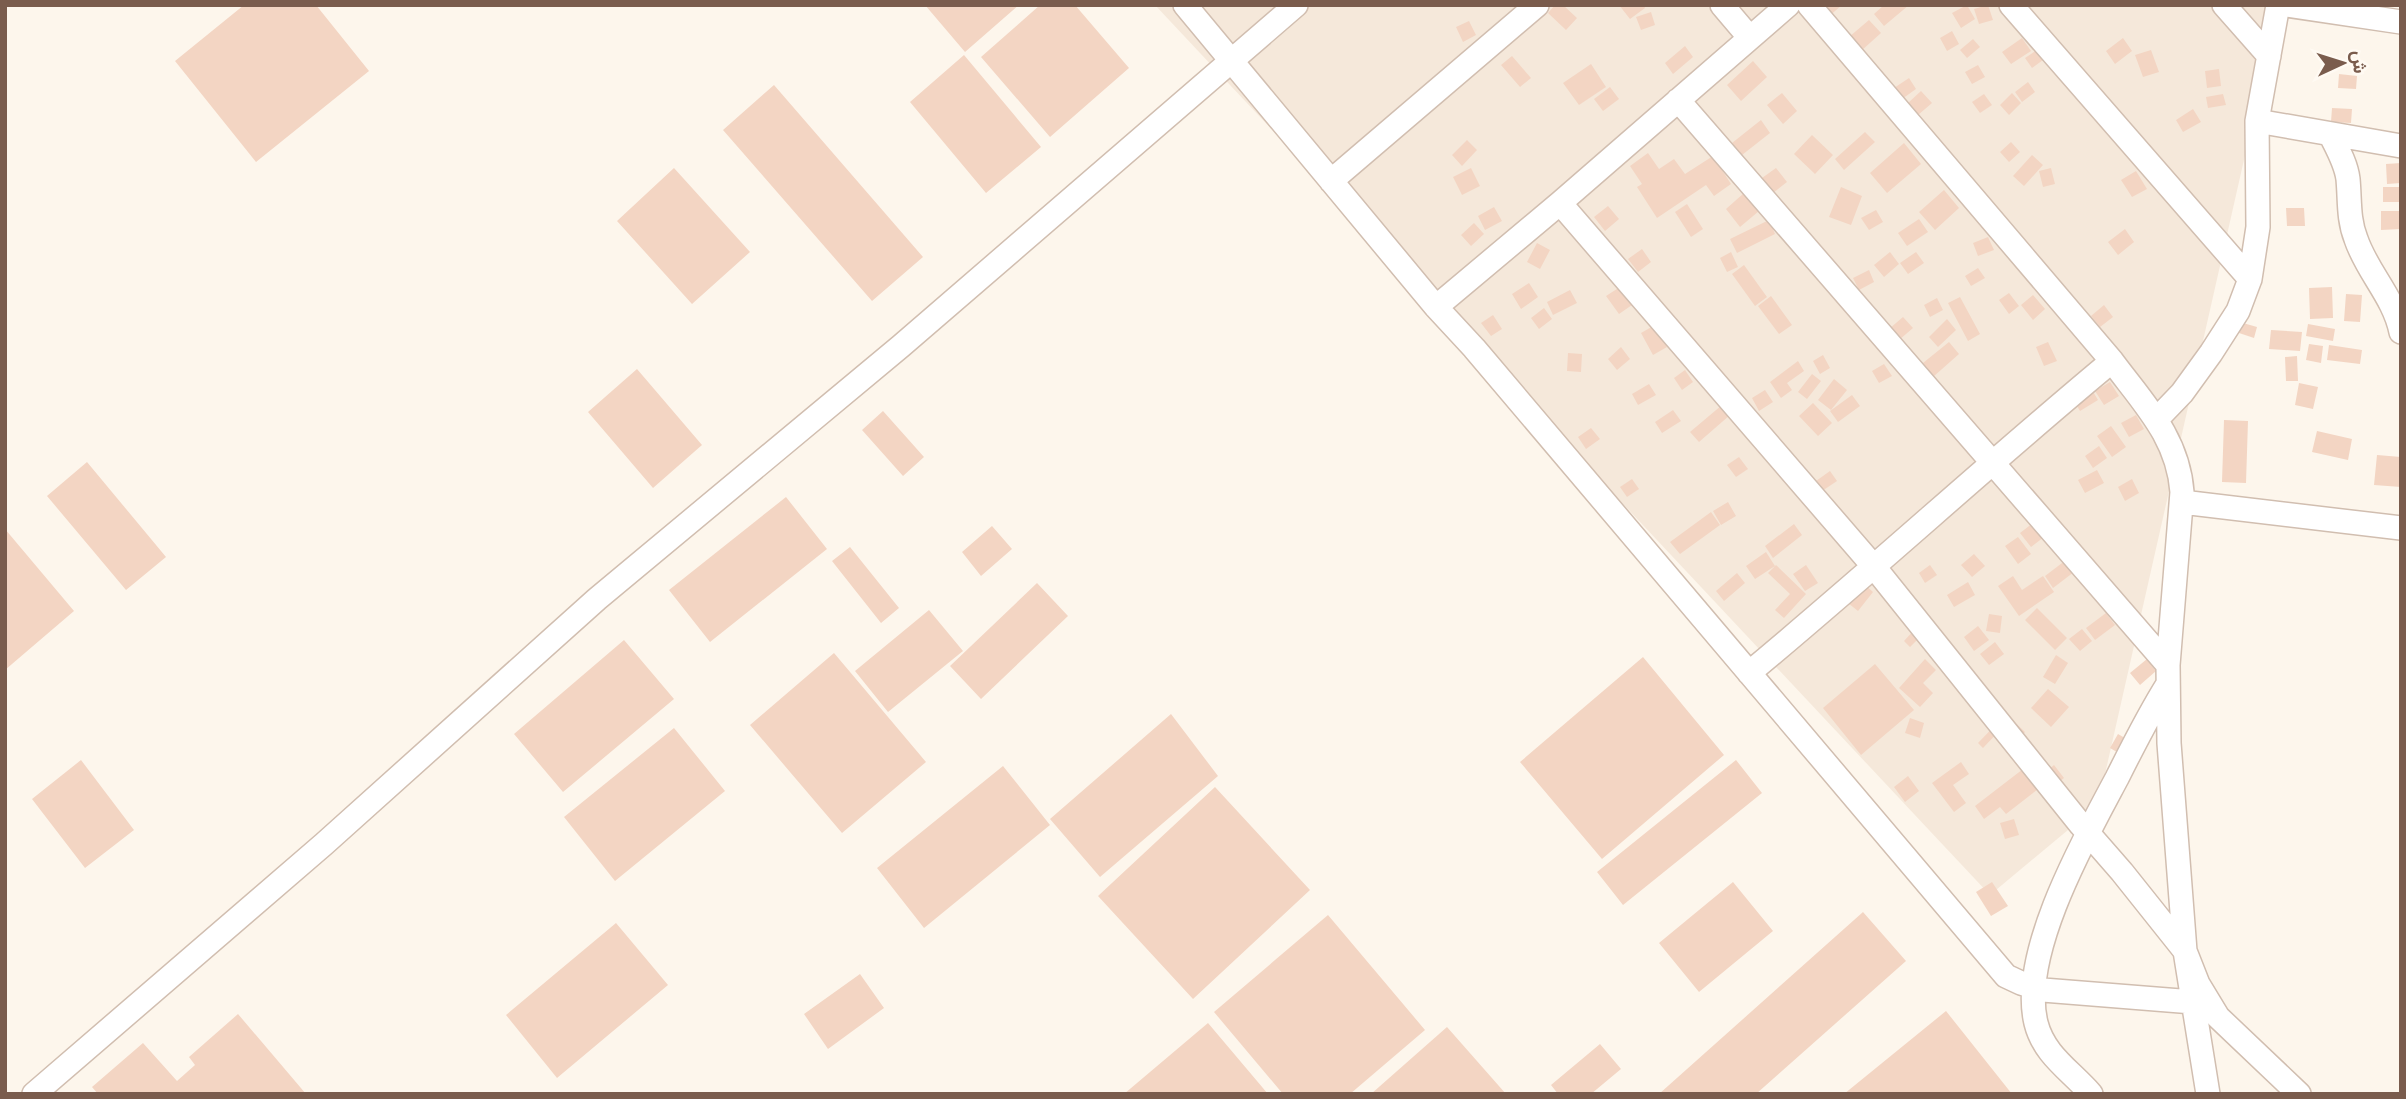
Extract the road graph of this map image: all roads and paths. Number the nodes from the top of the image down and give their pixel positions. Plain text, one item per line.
1 (1185, 5) edge
2 (1296, 5) edge
3 (1537, 5) edge
4 (1722, 5) edge
5 (1788, 5) edge
6 (1809, 5) edge
7 (2011, 5) edge
8 (2224, 5) edge
9 (2278, 5) edge
10 (2286, 5) edge
11 (2401, 22) edge
12 (1750, 38) junction
13 (2269, 56) junction
14 (1233, 60) junction
15 (1678, 100) junction
16 (2258, 121) junction
17 (2330, 134) junction
18 (2401, 146) edge
19 (1331, 181) junction
20 (1560, 203) junction
21 (2250, 279) junction
22 (1436, 307) junction
23 (2401, 332) edge
24 (2112, 361) junction
25 (2156, 420) junction
26 (1992, 461) junction
27 (2182, 502) junction
28 (2401, 528) edge
29 (1875, 568) junction
30 (1749, 673) junction
31 (2168, 675) junction
32 (2088, 832) junction
33 (2185, 951) junction
34 (2034, 987) junction
35 (2193, 1002) junction
36 (34, 1094) edge
37 (2091, 1094) edge
38 (2208, 1094) edge
39 (2300, 1094) edge

1 - 14 street
2 - 14 street
3 - 19 street
4 - 12 street
5 - 12 street
6 - 24 street
7 - 21 street
8 - 13 street
9 - 13 street
10 - 11 street
12 - 15 street
13 - 16 street
14 - 19 street
14 - 36 street
15 - 20 street
15 - 26 street
16 - 17 street
16 - 21 street
17 - 18 street
17 - 23 street
19 - 22 street
20 - 22 street
20 - 29 street
21 - 25 street
22 - 30 street
24 - 25 street
24 - 26 street
25 - 27 street
26 - 29 street
26 - 31 street
27 - 28 street
27 - 31 street
29 - 30 street
29 - 32 street
30 - 34 street
31 - 32 street
31 - 33 street
32 - 33 street
32 - 34 street
33 - 35 street
33 - 39 street
34 - 35 street
34 - 37 street
35 - 38 street

